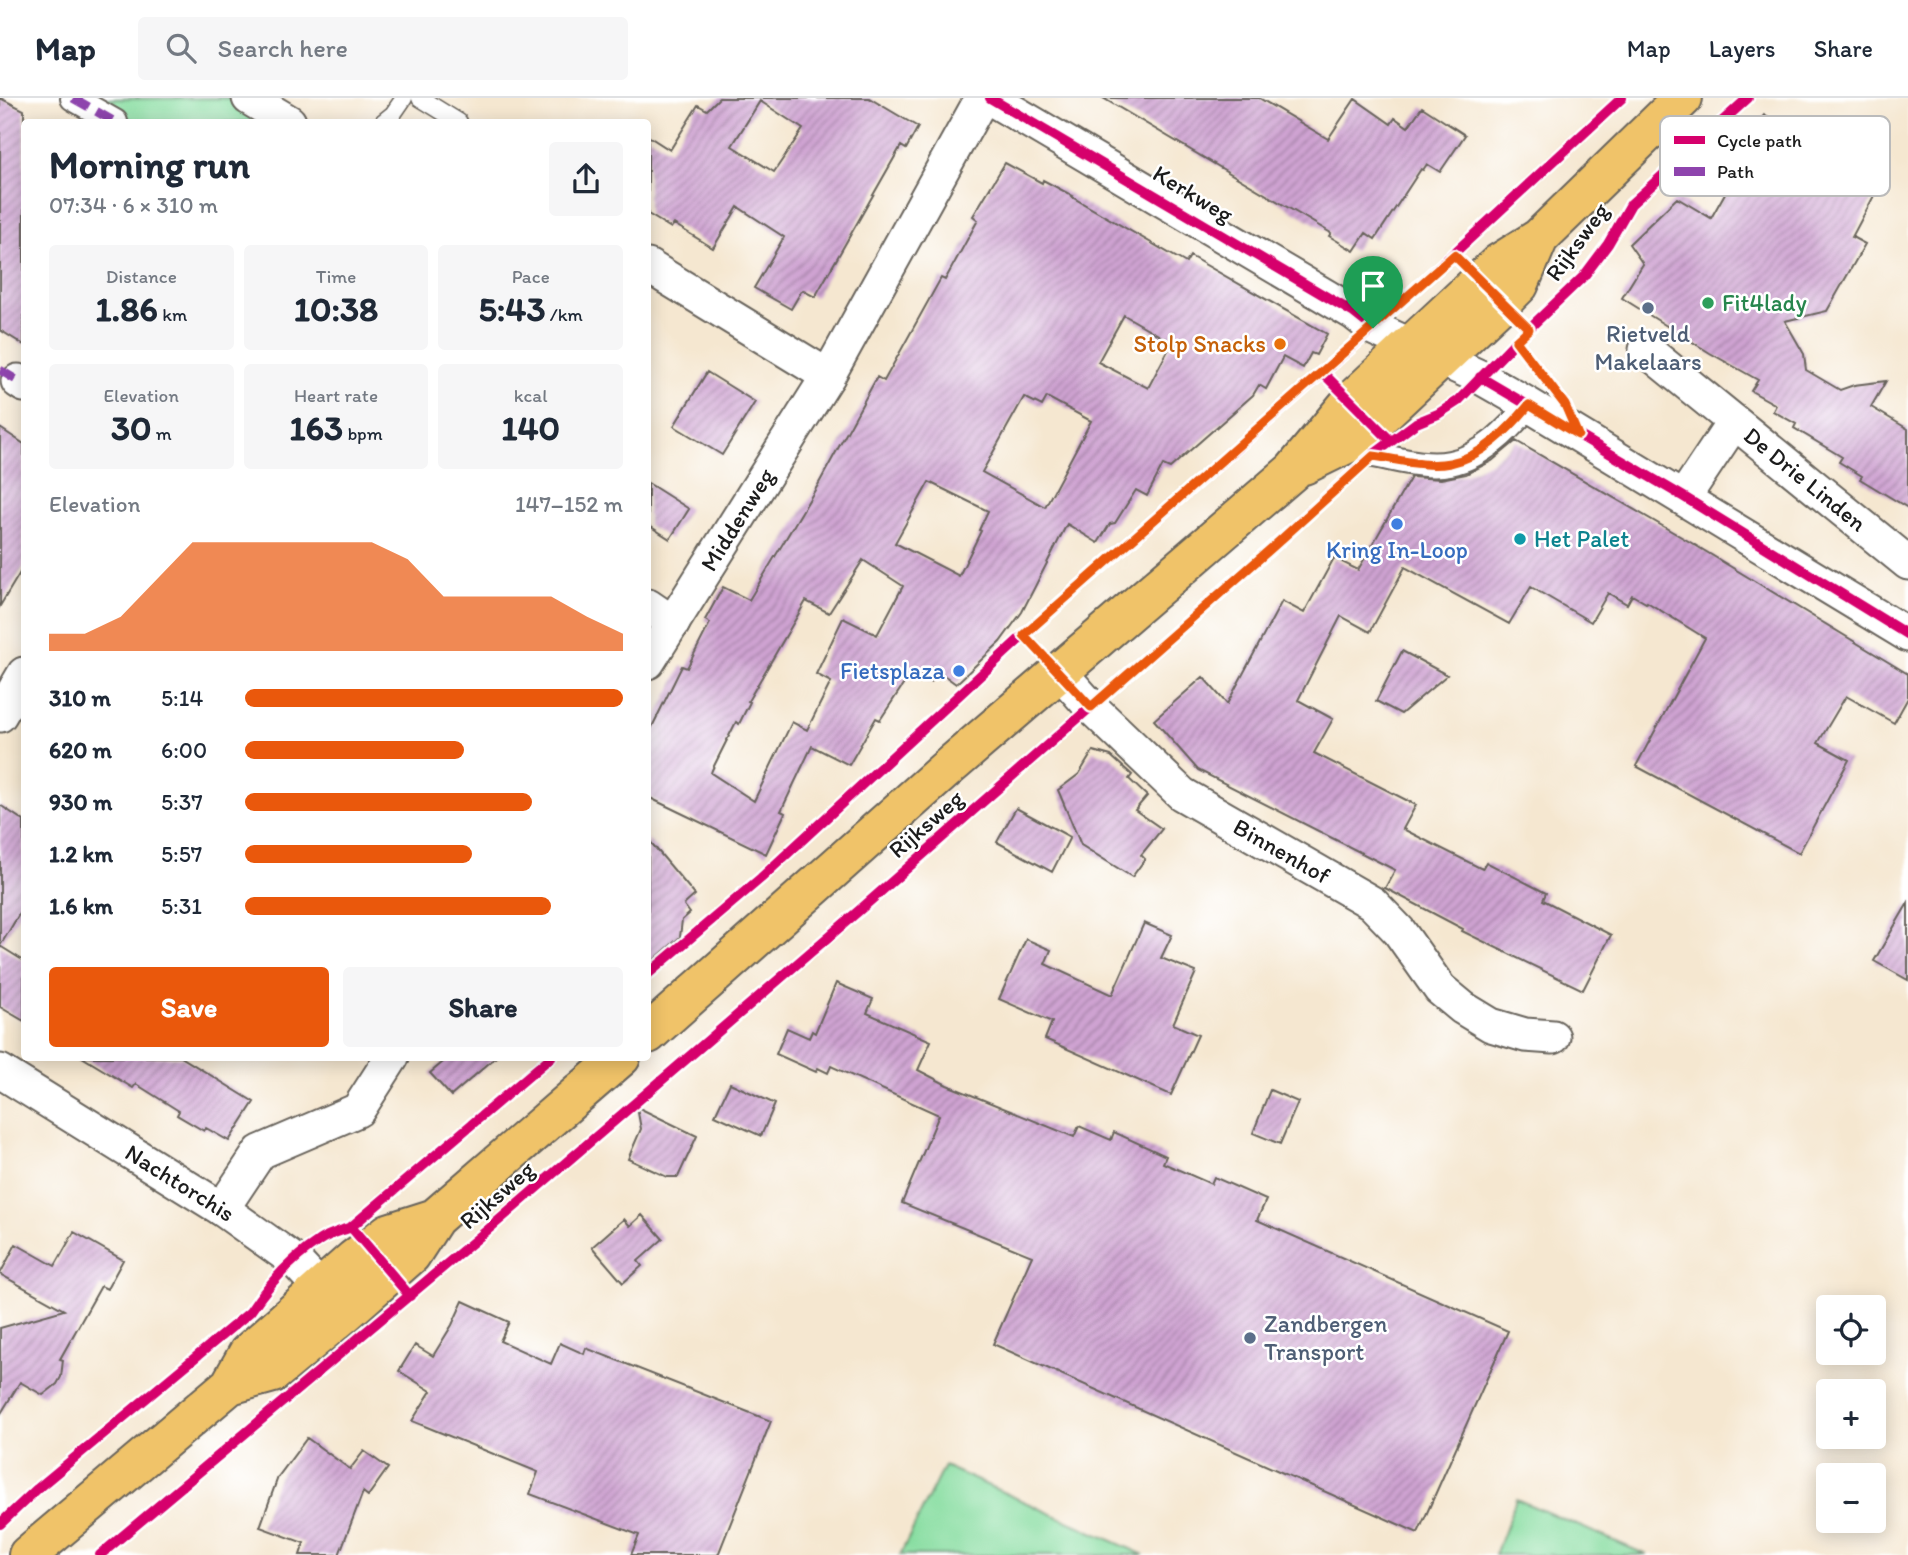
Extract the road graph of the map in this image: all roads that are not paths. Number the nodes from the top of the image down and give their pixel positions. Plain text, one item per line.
1 (73, 98) edge
2 (250, 98) edge
3 (404, 98) edge
4 (420, 98) edge
5 (982, 98) edge
6 (990, 98) edge
7 (1683, 98) edge
8 (1664, 116) edge
9 (110, 119) edge
10 (284, 119) edge
11 (387, 119) edge
12 (453, 119) edge
13 (1660, 120) edge
14 (651, 268) edge
15 (1646, 350) dead end
16 (1426, 351) junction
17 (828, 376) junction
18 (1529, 405) junction
19 (1734, 422) junction
20 (1373, 456) dead end
21 (1684, 498) junction
22 (1908, 563) edge
23 (660, 614) edge
24 (1908, 635) edge
25 (651, 650) edge
26 (1059, 671) junction
27 (21, 678) edge
28 (2, 705) edge
29 (651, 1031) edge
30 (1553, 1037) dead end
31 (389, 1061) edge
32 (616, 1061) edge
33 (0, 1071) edge
34 (222, 1209) junction
35 (333, 1301) junction
36 (28, 1555) edge

1 - 9 street
2 - 10 street
3 - 11 lane
4 - 12 lane
5 - 17 street, Middenweg
6 - 16 street, Kerkweg
7 - 8 main road, Rijksweg
13 - 16 main road, Rijksweg
14 - 17 street
15 - 19 street, De Drie Linden
16 - 18 street, Kerkweg
16 - 26 main road, Rijksweg
17 - 23 street, Middenweg
18 - 20 street
18 - 21 street, Kerkweg
19 - 21 street, De Drie Linden
19 - 22 street, De Drie Linden
21 - 24 street, Kerkweg
23 - 25 street, Middenweg
26 - 29 main road, Rijksweg
26 - 30 street, Binnenhof
27 - 28 street
31 - 34 street
32 - 35 main road, Rijksweg
33 - 34 street, Nachtorchis
34 - 35 street, Nachtorchis
35 - 36 main road, Rijksweg

